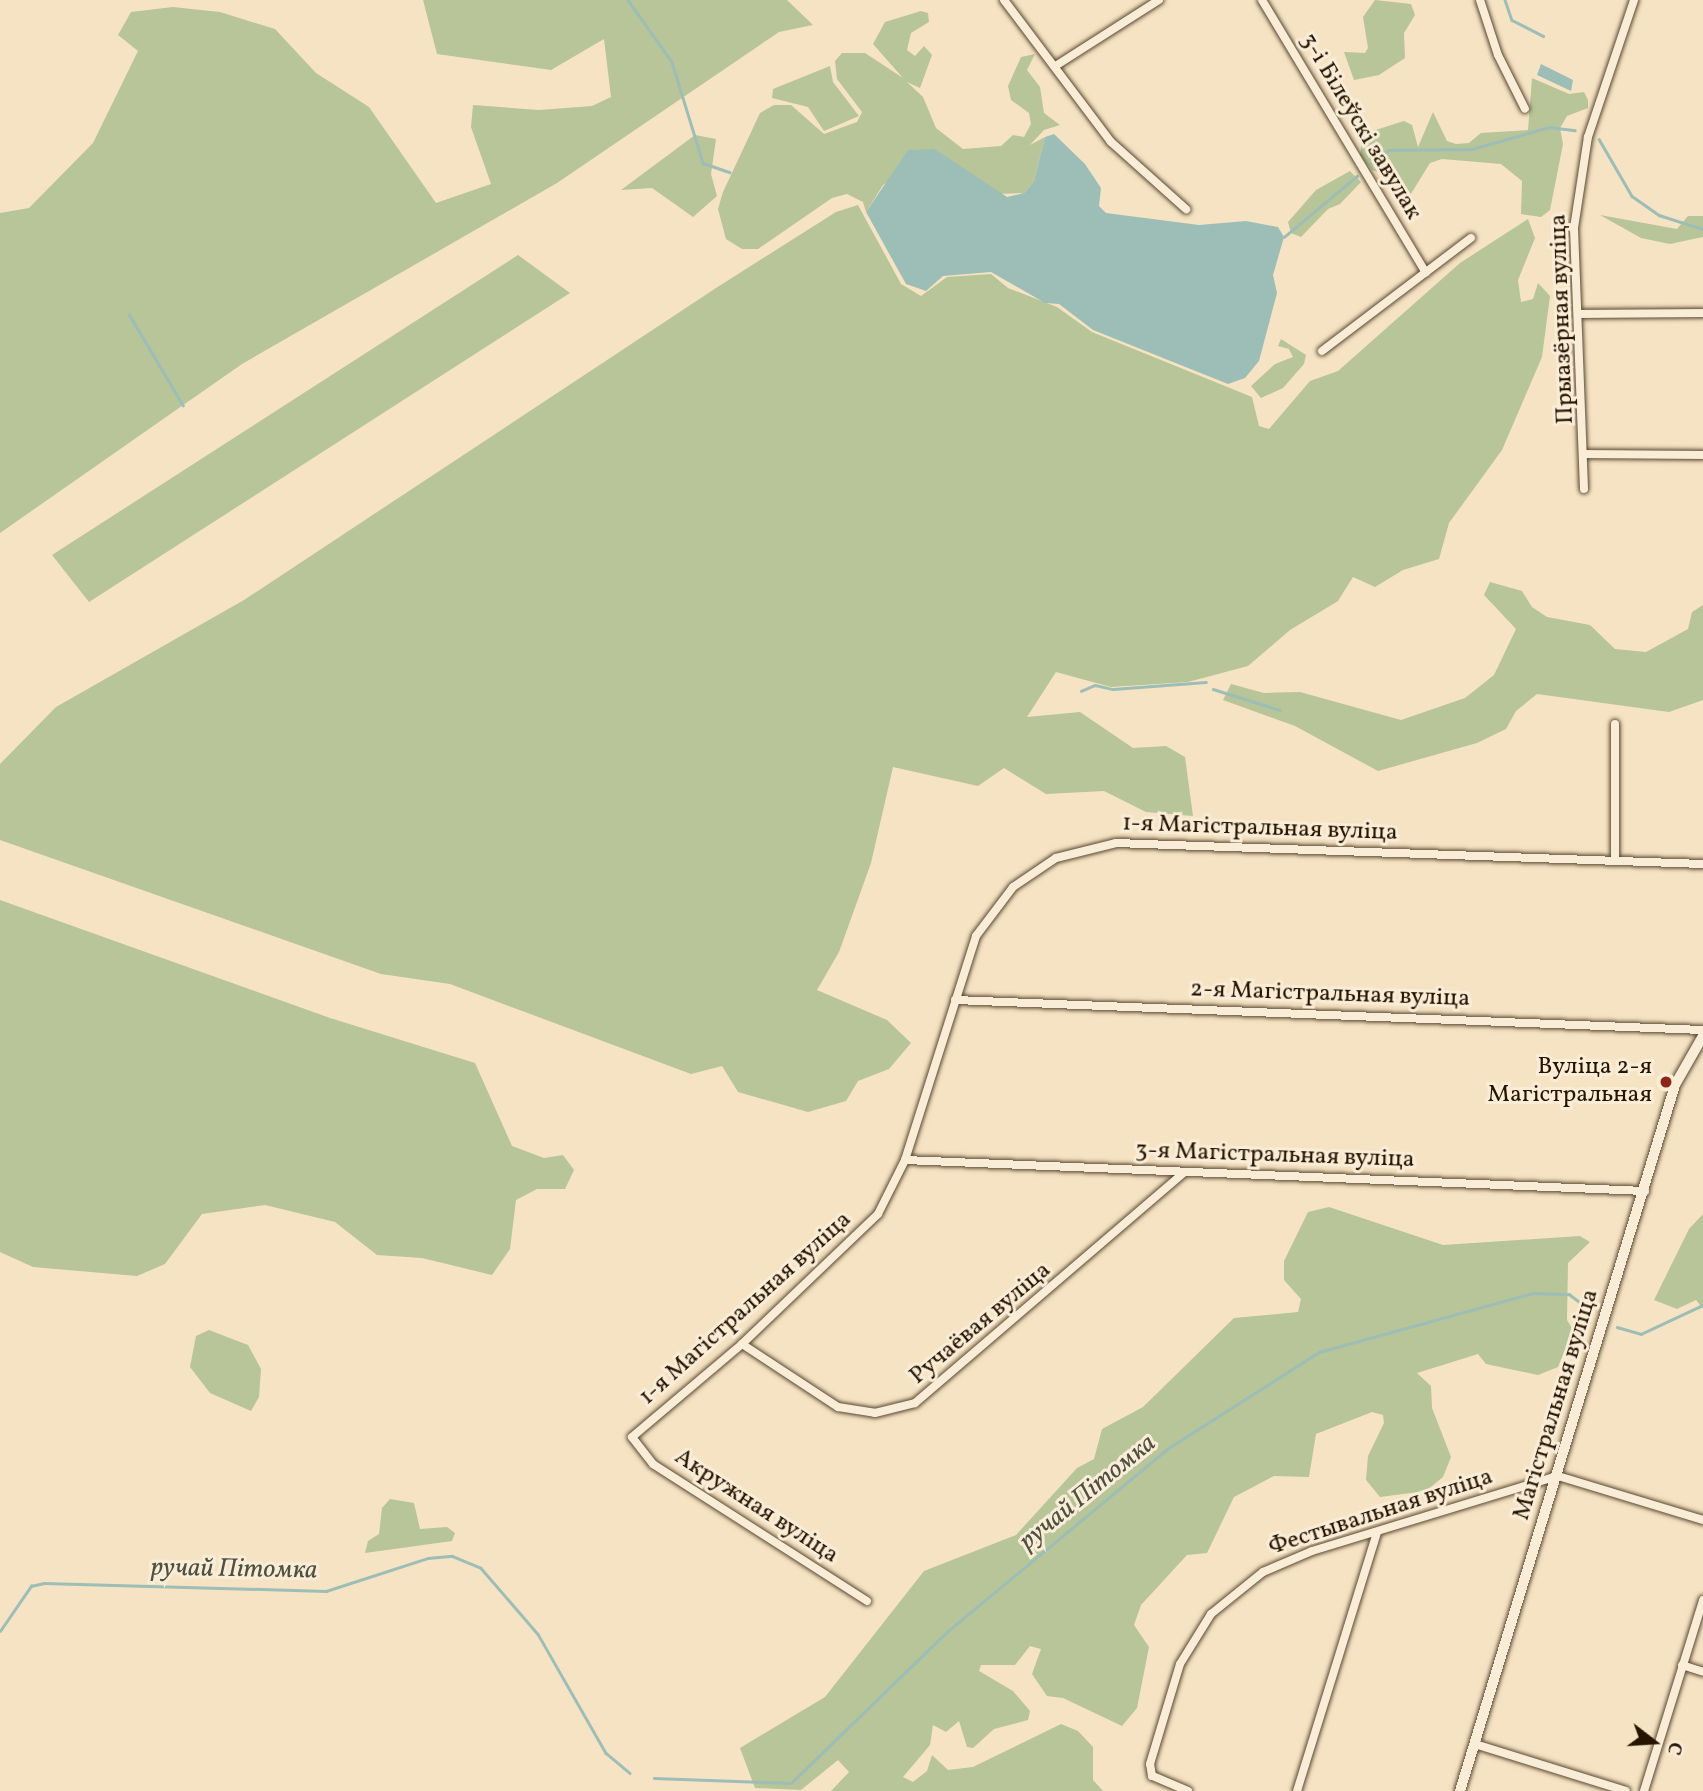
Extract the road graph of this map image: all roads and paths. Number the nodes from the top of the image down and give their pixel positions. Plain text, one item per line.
1 (1004, 0) edge
2 (1159, 0) edge
3 (1262, 0) edge
4 (1480, 0) edge
5 (1634, 0) edge
6 (1057, 65) junction
7 (1525, 109) dead end
8 (1186, 209) dead end
9 (1471, 238) dead end
10 (1426, 273) junction
11 (1703, 313) edge
12 (1579, 314) junction
13 (1322, 351) dead end
14 (1586, 454) junction
15 (1703, 455) edge
16 (1584, 489) dead end
17 (1615, 724) dead end
18 (1615, 861) junction
19 (1703, 864) edge
20 (954, 1000) junction
21 (1703, 1030) edge
22 (1703, 1037) edge
23 (905, 1160) junction
24 (1183, 1173) junction
25 (1645, 1191) junction
26 (743, 1344) junction
27 (632, 1437) joint
28 (1558, 1476) junction
29 (1703, 1520) edge
30 (1377, 1533) junction
31 (1703, 1600) edge
32 (867, 1601) dead end
33 (1682, 1665) junction
34 (1703, 1672) edge
35 (1475, 1744) junction
36 (1188, 1791) edge
37 (1297, 1791) edge
38 (1460, 1791) edge
39 (1626, 1791) edge
40 (1644, 1791) edge

1 - 6 street
2 - 6 street
3 - 10 street, 3-і Білеўскі завулак
4 - 7 street
5 - 12 street, Прыазёрная вуліца
6 - 8 street
9 - 10 street
10 - 13 street
11 - 12 street
12 - 14 street, Прыазёрная вуліца
14 - 15 street
14 - 16 street, Прыазёрная вуліца
17 - 18 street
18 - 19 street, 1-я Магістральная вуліца
18 - 20 street, 1-я Магістральная вуліца
20 - 21 street, 2-я Магістральная вуліца
20 - 23 street, 1-я Магістральная вуліца
22 - 25 street, Магістральная вуліца
23 - 24 street, 3-я Магістральная вуліца
23 - 26 street, 1-я Магістральная вуліца
24 - 25 street, 3-я Магістральная вуліца
24 - 26 street, Ручаёвая вуліца
25 - 28 street, Магістральная вуліца
26 - 27 street, 1-я Магістральная вуліца
27 - 32 street, Акружная вуліца
28 - 29 street
28 - 30 street, Фестывальная вуліца
28 - 35 street, Магістральная вуліца
30 - 36 street, Фестывальная вуліца
30 - 37 street
31 - 33 street
33 - 34 street
33 - 40 street
35 - 38 street, Магістральная вуліца
35 - 39 street

